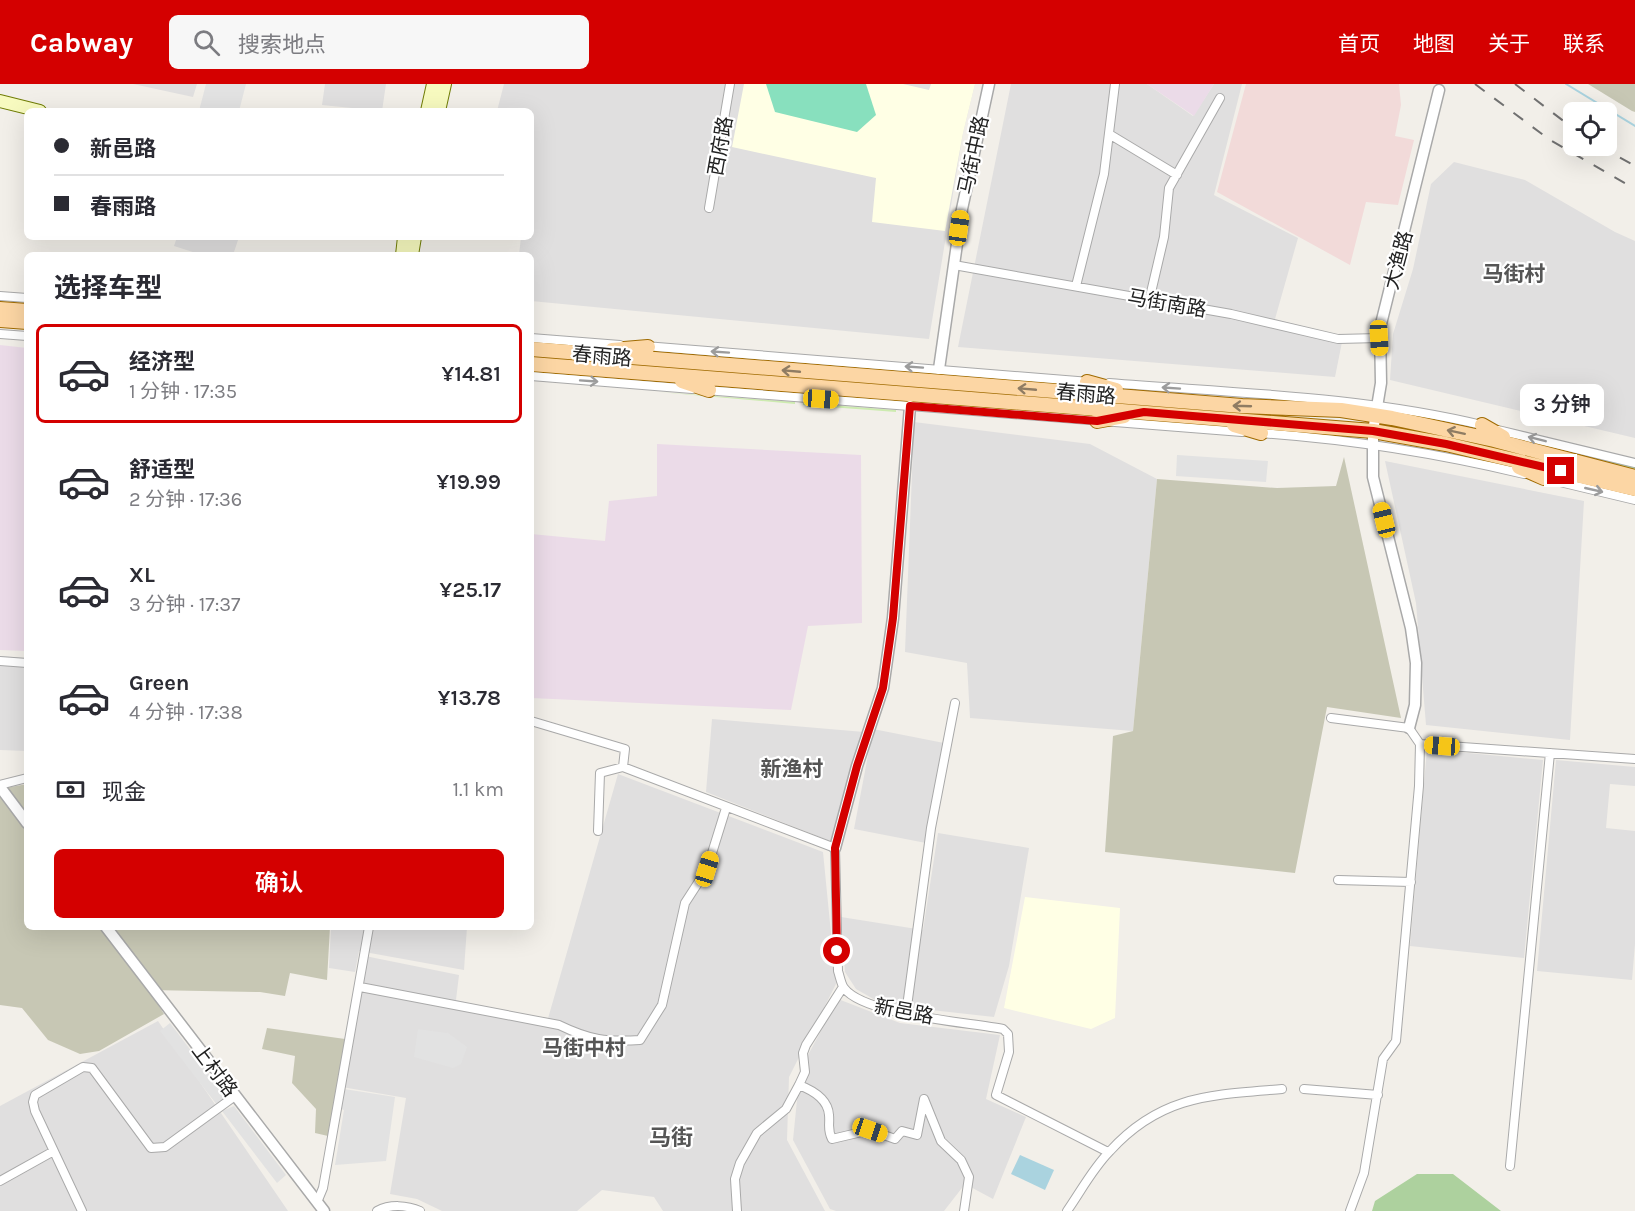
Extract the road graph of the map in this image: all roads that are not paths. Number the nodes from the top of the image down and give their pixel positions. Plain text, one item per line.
1 (432, 84) edge
2 (445, 84) edge
3 (730, 84) edge
4 (989, 84) edge
5 (1115, 84) edge
6 (1439, 90) dead end
7 (1220, 98) dead end
8 (0, 101) edge
9 (28, 108) edge
10 (428, 108) edge
11 (440, 108) edge
12 (1109, 134) junction
13 (1177, 175) junction
14 (709, 208) dead end
15 (954, 265) junction
16 (1076, 286) junction
17 (0, 296) edge
18 (24, 298) edge
19 (1149, 301) junction
20 (0, 309) edge
21 (24, 311) edge
22 (0, 320) edge
23 (24, 322) edge
24 (0, 334) edge
25 (24, 336) edge
26 (534, 338) edge
27 (1379, 338) junction
28 (648, 347) junction
29 (534, 349) edge
30 (574, 353) junction
31 (534, 364) edge
32 (939, 369) junction
33 (666, 375) junction
34 (534, 376) edge
35 (1087, 381) junction
36 (709, 390) junction
37 (1141, 398) junction
38 (1348, 402) junction
39 (910, 406) junction
40 (1288, 406) junction
41 (1375, 410) junction
42 (1144, 412) junction
43 (1206, 417) junction
44 (1097, 421) junction
45 (1482, 425) junction
46 (1261, 433) junction
47 (1372, 437) junction
48 (1521, 447) junction
49 (1484, 452) junction
50 (1635, 463) edge
51 (1635, 477) edge
52 (1544, 478) junction
53 (1635, 489) edge
54 (1635, 500) edge
55 (0, 661) edge
56 (24, 663) edge
57 (955, 704) dead end
58 (1331, 718) dead end
59 (534, 722) edge
60 (1409, 728) junction
61 (1420, 744) junction
62 (1550, 753) junction
63 (1635, 759) edge
64 (623, 767) junction
65 (24, 779) edge
66 (0, 786) edge
67 (726, 808) junction
68 (24, 819) edge
69 (597, 831) dead end
70 (835, 848) junction
71 (1338, 880) dead end
72 (1411, 882) junction
73 (108, 930) edge
74 (369, 930) edge
75 (360, 987) junction
76 (843, 987) junction
77 (906, 1014) junction
78 (800, 1085) junction
79 (1282, 1089) dead end
80 (1304, 1089) dead end
81 (1378, 1095) junction
82 (235, 1096) junction
83 (52, 1152) junction
84 (1108, 1152) junction
85 (1510, 1166) dead end
86 (0, 1181) edge
87 (318, 1200) junction
88 (82, 1211) edge
89 (324, 1211) edge
90 (377, 1211) edge
91 (420, 1211) edge
92 (737, 1211) edge
93 (964, 1211) edge
94 (1067, 1211) edge
95 (1350, 1211) edge

1 - 10 main road
2 - 11 main road
3 - 14 street, 西府路
4 - 15 street, 马街中路
5 - 12 street
6 - 27 street, 大渔路
7 - 13 street
8 - 9 main road
12 - 13 street
12 - 16 street
13 - 19 street
15 - 16 street, 马街南路
15 - 32 street, 马街中路
16 - 19 street, 马街南路
17 - 18 street
19 - 27 street, 马街南路
20 - 21 main road
22 - 23 main road
24 - 25 street
26 - 28 street
27 - 41 street, 大渔路
28 - 30 main road
32 -> 28 street
29 - 30 main road, 春雨路
37 -> 30 main road, 春雨路
31 - 33 main road, 春雨路
32 - 35 street
33 - 36 main road
33 - 42 main road, 春雨路
34 -> 36 street
35 - 37 main road
38 -> 35 street
36 - 39 street
40 -> 37 main road, 春雨路
38 - 40 main road
38 - 41 street
39 - 44 street
39 - 70 street
40 - 41 main road, 春雨路
41 - 45 street
41 - 47 street, 大渔路
48 -> 41 main road, 春雨路
42 - 43 main road, 春雨路
42 - 44 main road
43 - 46 main road
43 - 47 main road, 春雨路
44 - 46 street
45 - 48 main road
50 -> 45 street
46 - 47 street
47 - 49 main road, 春雨路
47 - 52 street
47 - 60 street, 大渔路
48 - 51 main road, 春雨路
49 - 52 main road
49 - 53 main road, 春雨路
52 -> 54 street
55 - 56 street
57 - 77 street
58 - 60 street
59 - 64 street
60 - 61 street
61 - 62 street
61 - 72 street
62 - 63 street
62 - 85 street
64 - 67 street
64 - 69 street
65 - 66 street
66 - 68 street
67 - 70 street
67 - 75 street
70 - 76 street
71 - 72 street
72 - 81 street
73 - 82 street, 上村路
74 - 75 street
75 - 87 street
76 - 77 street, 新邑路
76 - 78 street
77 - 84 street, 新邑路
78 - 92 street
78 - 93 street
79 - 84 street
80 - 81 street
81 - 95 street
82 - 83 street
82 - 87 street, 上村路
83 - 86 street
83 - 88 street
84 - 94 street
87 - 89 street, 上村路
90 - 91 street

